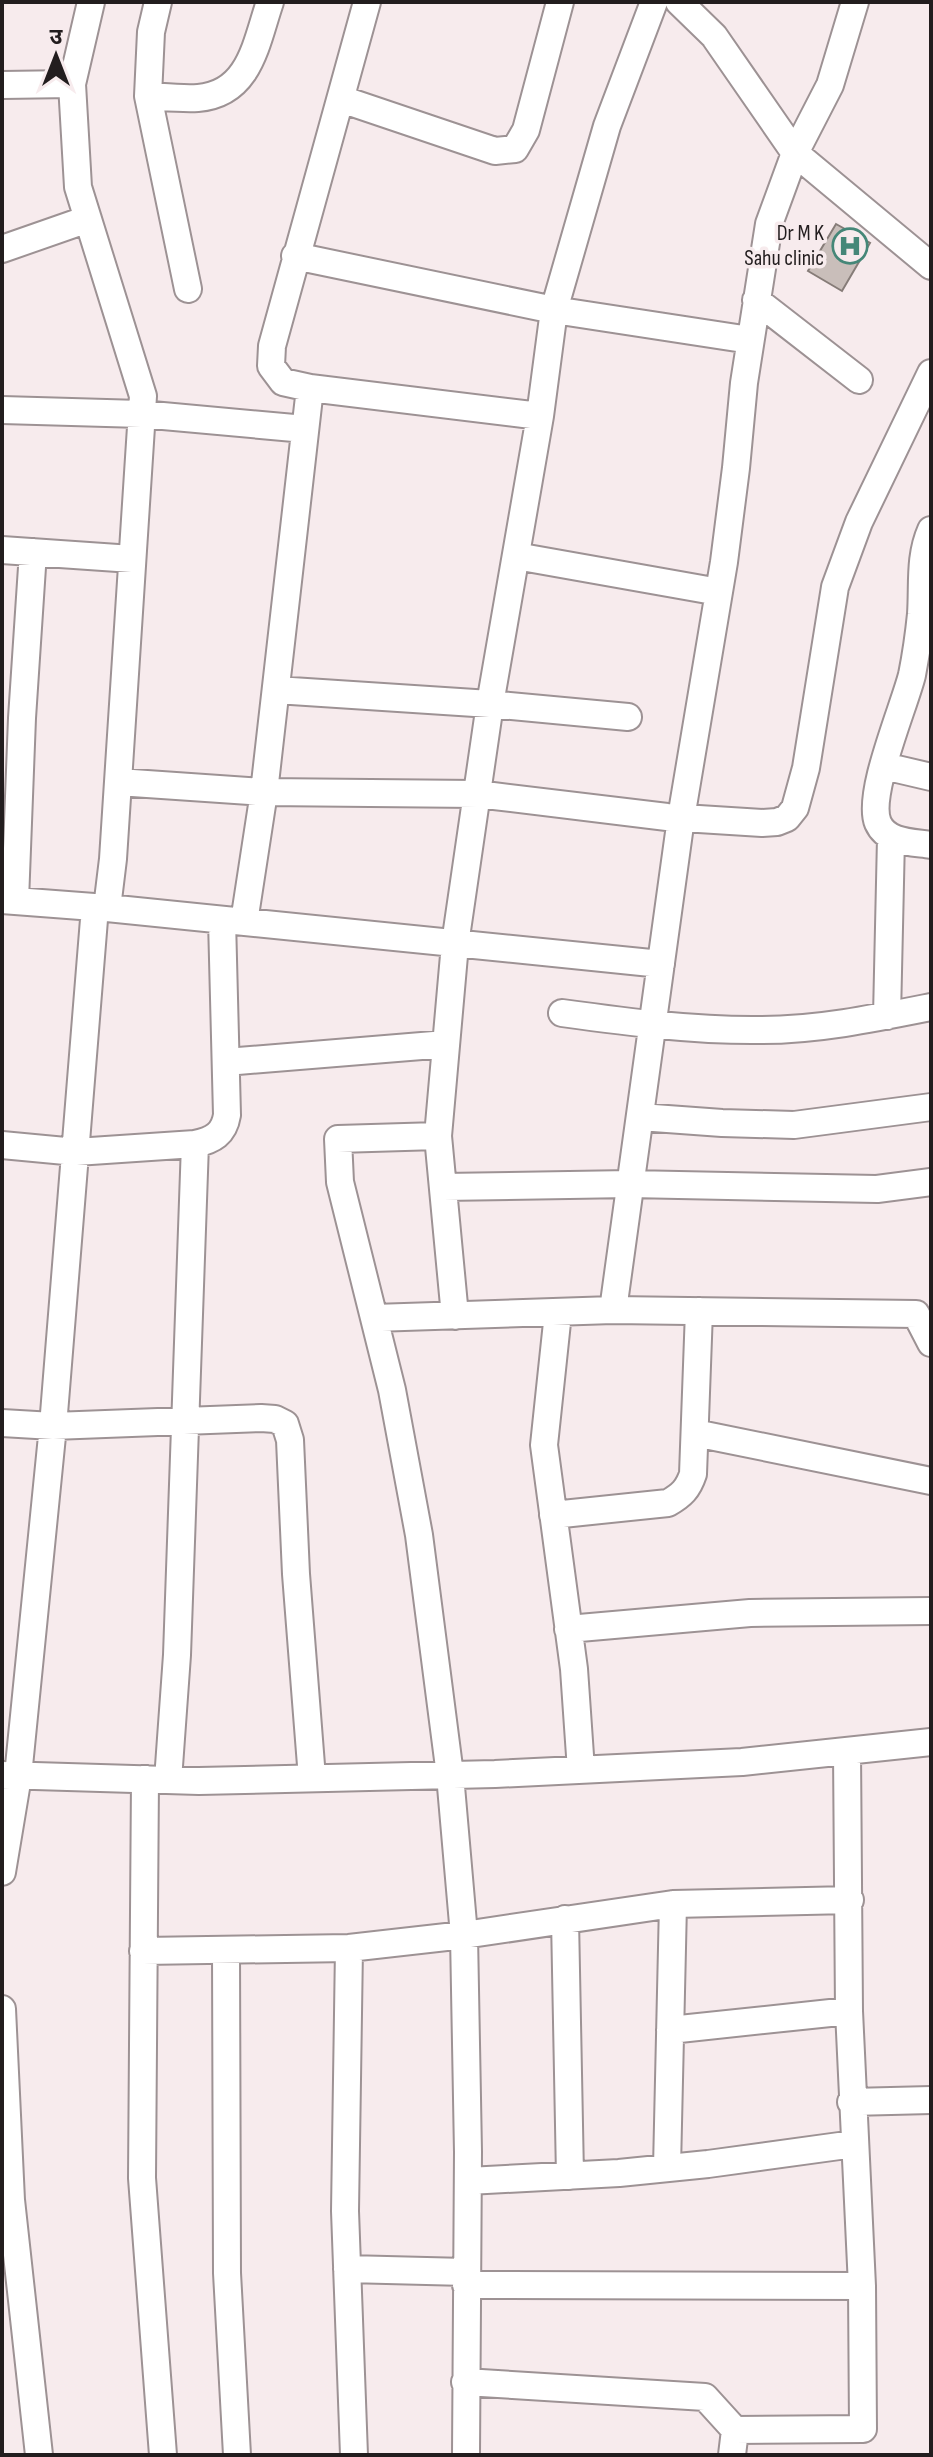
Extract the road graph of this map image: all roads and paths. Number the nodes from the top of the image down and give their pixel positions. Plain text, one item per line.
1 (91, 2) edge
2 (158, 2) edge
3 (270, 2) edge
4 (367, 2) edge
5 (560, 2) edge
6 (654, 2) edge
7 (679, 2) edge
8 (855, 2) edge
9 (72, 84) junction
10 (2, 85) edge
11 (148, 96) junction
12 (341, 99) junction
13 (795, 153) junction
14 (88, 219) junction
15 (2, 249) edge
16 (295, 256) junction
17 (931, 266) edge
18 (188, 289) dead end
19 (756, 300) junction
20 (554, 310) junction
21 (750, 340) junction
22 (931, 373) edge
23 (859, 380) dead end
24 (310, 388) junction
25 (2, 410) edge
26 (141, 414) junction
27 (540, 416) junction
28 (305, 429) junction
29 (931, 530) edge
30 (2, 550) edge
31 (33, 552) junction
32 (516, 556) junction
33 (132, 559) junction
34 (926, 569) edge
35 (719, 592) junction
36 (924, 643) edge
37 (276, 690) junction
38 (490, 704) junction
39 (628, 717) dead end
40 (884, 766) junction
41 (931, 777) edge
42 (118, 782) junction
43 (264, 792) junction
44 (477, 794) junction
45 (681, 818) junction
46 (891, 838) junction
47 (931, 845) edge
48 (9, 900) edge
49 (101, 907) junction
50 (233, 921) junction
51 (455, 944) junction
52 (661, 964) junction
53 (931, 1007) edge
54 (562, 1013) dead end
55 (887, 1016) junction
56 (652, 1025) junction
57 (446, 1044) junction
58 (226, 1062) junction
59 (931, 1107) edge
60 (640, 1117) junction
61 (438, 1136) junction
62 (195, 1144) junction
63 (2, 1145) edge
64 (76, 1152) junction
65 (931, 1182) edge
66 (630, 1184) junction
67 (443, 1187) junction
68 (613, 1310) junction
69 (699, 1311) junction
70 (558, 1313) junction
71 (455, 1316) junction
72 (374, 1318) junction
73 (931, 1343) edge
74 (184, 1421) junction
75 (2, 1423) edge
76 (53, 1426) junction
77 (695, 1433) junction
78 (931, 1481) edge
79 (553, 1515) junction
80 (931, 1611) edge
81 (568, 1629) junction
82 (931, 1742) edge
83 (847, 1751) junction
84 (581, 1770) junction
85 (10, 1775) edge
86 (450, 1775) junction
87 (312, 1778) junction
88 (156, 1779) junction
89 (2, 1872) edge
90 (850, 1900) junction
91 (673, 1904) junction
92 (565, 1919) junction
93 (464, 1935) junction
94 (349, 1948) junction
95 (226, 1950) junction
96 (143, 1951) junction
97 (2, 2009) edge
98 (849, 2011) junction
99 (670, 2030) junction
100 (931, 2100) edge
101 (851, 2102) junction
102 (854, 2144) junction
103 (667, 2168) junction
104 (570, 2176) junction
105 (468, 2181) junction
106 (347, 2269) junction
107 (466, 2279) junction
108 (862, 2286) junction
109 (465, 2382) junction
110 (733, 2442) edge
111 (863, 2442) edge
112 (39, 2455) edge
113 (163, 2455) edge
114 (237, 2455) edge
115 (354, 2455) edge
116 (466, 2455) edge

1 - 9 street
2 - 11 street
3 - 11 street
4 - 12 street
5 - 12 street
6 - 20 street
7 - 13 street
8 - 13 street
9 - 10 street
9 - 14 street
11 - 18 street
12 - 16 street
13 - 17 street
13 - 19 street
14 - 15 street
14 - 26 street
16 - 20 street
16 - 24 street
19 - 21 street
19 - 23 street
20 - 21 street
20 - 27 street
21 - 35 street
22 - 45 street
24 - 27 street
24 - 28 street
25 - 26 street
26 - 28 street
26 - 33 street
27 - 32 street
28 - 37 street
29 - 34 street
30 - 31 street
31 - 33 street
31 - 48 street
32 - 35 street
32 - 38 street
33 - 42 street
34 - 36 street
35 - 45 street
36 - 40 street
37 - 38 street
37 - 43 street
38 - 39 street
38 - 44 street
40 - 41 street
40 - 46 street
42 - 43 street
42 - 49 street
43 - 44 street
43 - 50 street
44 - 45 street
44 - 51 street
45 - 52 street
46 - 47 street
46 - 55 street
48 - 49 street
49 - 50 street
49 - 64 street
50 - 51 street
50 - 58 street
51 - 52 street
51 - 57 street
52 - 56 street
53 - 55 street
54 - 56 street
55 - 56 street
56 - 60 street
57 - 58 street
57 - 61 street
58 - 62 street
59 - 60 street
60 - 66 street
61 - 67 street
61 - 72 street
62 - 64 street
62 - 74 street
63 - 64 street
64 - 76 street
65 - 66 street
66 - 67 street
66 - 68 street
67 - 71 street
68 - 69 street
68 - 70 street
69 - 73 street
69 - 77 street
70 - 71 street
70 - 79 street
71 - 72 street
72 - 86 street
74 - 76 street
74 - 87 street
74 - 88 street
75 - 76 street
76 - 85 street
77 - 78 street
77 - 79 street
79 - 81 street
80 - 81 street
81 - 84 street
82 - 83 street
83 - 84 street
83 - 90 street
84 - 86 street
85 - 88 street
85 - 89 street
86 - 87 street
86 - 93 street
87 - 88 street
88 - 96 street
90 - 91 street
90 - 98 street
91 - 92 street
91 - 99 street
92 - 93 street
92 - 104 street
93 - 94 street
93 - 105 street
94 - 95 street
94 - 106 street
95 - 96 street
95 - 114 street
96 - 113 street
97 - 112 street
98 - 99 street
98 - 101 street
99 - 103 street
100 - 101 street
101 - 102 street
102 - 103 street
102 - 108 street
103 - 104 street
104 - 105 street
105 - 107 street
106 - 107 street
106 - 115 street
107 - 108 street
107 - 109 street
108 - 111 street
109 - 110 street
109 - 116 street
110 - 111 street

